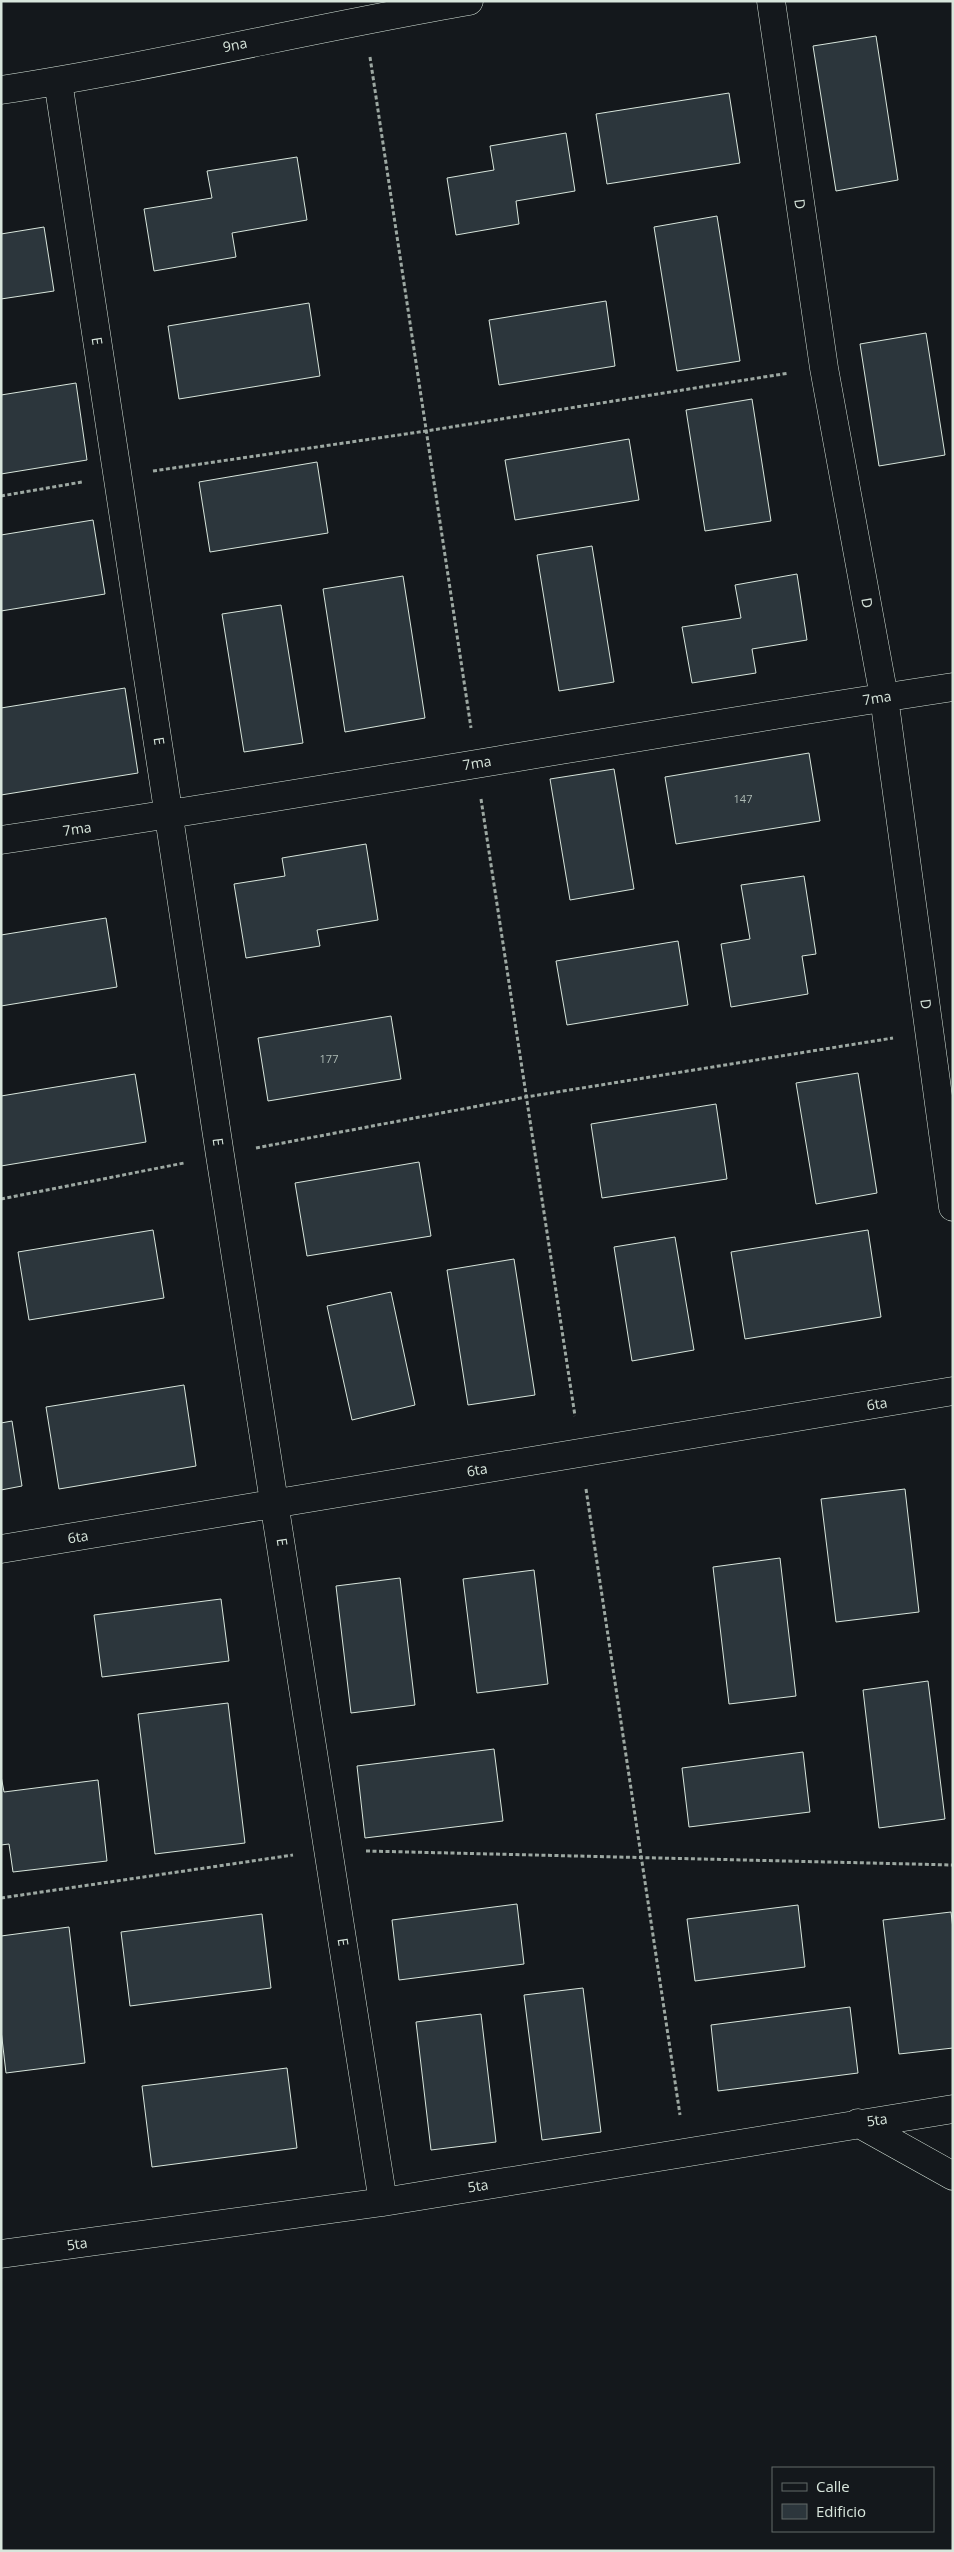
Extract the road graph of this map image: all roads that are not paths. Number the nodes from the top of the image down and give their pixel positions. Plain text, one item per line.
1 (469, 1) edge
2 (771, 1) edge
3 (58, 81) junction
4 (1, 90) edge
5 (953, 687) edge
6 (884, 697) junction
7 (170, 815) junction
8 (1, 840) edge
9 (953, 1207) edge
10 (953, 1391) edge
11 (276, 1505) junction
12 (1, 1549) edge
13 (953, 2109) edge
14 (858, 2123) junction
15 (953, 2176) edge
16 (383, 2202) junction
17 (1, 2254) edge

1 - 3 street, 9na
2 - 6 street, D
3 - 4 street, 9na
3 - 7 street, E
5 - 6 street, 7ma
6 - 7 street, 7ma
6 - 9 street, D
7 - 8 street, 7ma
7 - 11 street, E
10 - 11 street, 6ta
11 - 12 street, 6ta
11 - 16 street, E
13 - 14 street, 5ta
14 - 15 street
14 - 16 street, 5ta
16 - 17 street, 5ta

